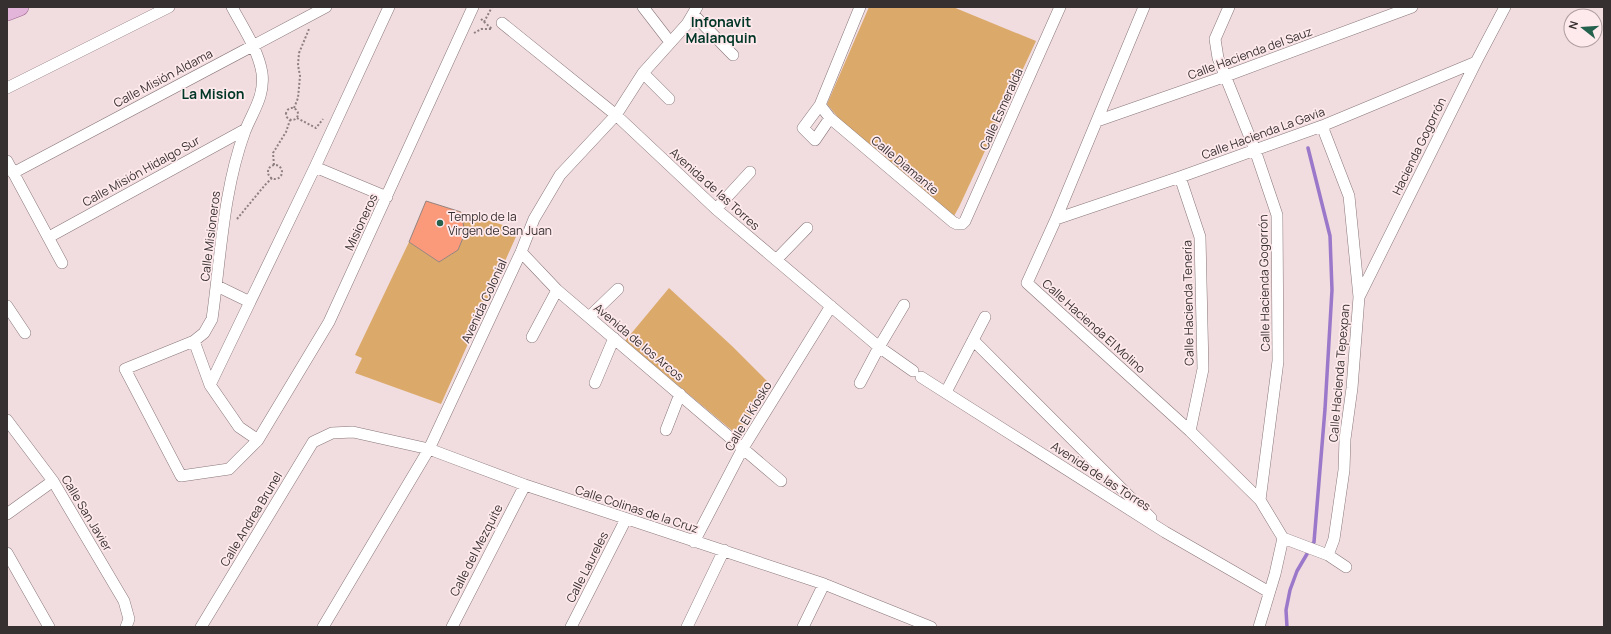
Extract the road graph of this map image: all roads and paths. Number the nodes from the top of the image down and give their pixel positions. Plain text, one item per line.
1 (20, 7) edge
2 (169, 7) edge
3 (232, 7) edge
4 (326, 7) edge
5 (389, 7) edge
6 (492, 7) edge
7 (643, 7) edge
8 (860, 7) edge
9 (1060, 7) edge
10 (1144, 7) edge
11 (1229, 7) edge
12 (1412, 7) edge
13 (1505, 7) edge
14 (473, 8) edge
15 (695, 11) edge
16 (7, 12) edge
17 (315, 12) junction
18 (484, 22) junction
19 (502, 23) joint
20 (670, 42) junction
21 (253, 45) junction
22 (733, 55) dead end
23 (1476, 62) junction
24 (643, 73) junction
25 (1226, 76) junction
26 (7, 88) edge
27 (669, 99) dead end
28 (820, 105) junction
29 (294, 108) junction
30 (340, 113) junction
31 (616, 115) junction
32 (297, 118) junction
33 (830, 118) junction
34 (290, 120) junction
35 (1097, 121) junction
36 (1322, 126) junction
37 (246, 129) junction
38 (1255, 150) junction
39 (7, 161) edge
40 (274, 165) junction
41 (315, 167) junction
42 (750, 172) dead end
43 (13, 173) junction
44 (1180, 177) junction
45 (272, 178) junction
46 (387, 197) junction
47 (716, 209) junction
48 (1056, 219) junction
49 (236, 220) dead end
50 (965, 221) joint
51 (807, 228) dead end
52 (49, 237) junction
53 (521, 252) junction
54 (776, 260) junction
55 (62, 263) dead end
56 (217, 286) junction
57 (618, 289) dead end
58 (556, 290) junction
59 (1359, 297) junction
60 (250, 302) junction
61 (904, 304) dead end
62 (7, 306) edge
63 (831, 306) junction
64 (589, 317) junction
65 (985, 317) dead end
66 (25, 333) dead end
67 (532, 337) dead end
68 (614, 338) junction
69 (973, 340) junction
70 (194, 341) junction
71 (879, 347) junction
72 (595, 383) dead end
73 (860, 383) dead end
74 (210, 385) junction
75 (946, 392) junction
76 (680, 394) junction
77 (7, 420) edge
78 (666, 430) dead end
79 (1190, 431) junction
80 (332, 433) joint
81 (258, 440) junction
82 (743, 448) junction
83 (429, 449) junction
84 (53, 480) junction
85 (781, 481) dead end
86 (524, 485) junction
87 (1260, 500) junction
88 (7, 514) edge
89 (626, 519) junction
90 (1166, 532) junction
91 (1283, 538) junction
92 (694, 542) junction
93 (724, 550) junction
94 (7, 553) edge
95 (1328, 555) junction
96 (1346, 567) dead end
97 (824, 584) junction
98 (1269, 592) junction
99 (918, 625) edge
100 (49, 627) edge
101 (126, 627) edge
102 (201, 627) edge
103 (323, 627) edge
104 (452, 627) edge
105 (571, 627) edge
106 (687, 627) edge
107 (803, 627) edge
108 (931, 627) edge
109 (1259, 627) edge

1 - 16 main road
2 - 26 street
3 - 21 street, Calle Misioneros
4 - 17 street, Calle Misión Aldama
5 - 30 street
6 - 18 path
7 - 20 street
8 - 28 street
9 - 50 street, Calle Esmeralda
10 - 35 street, Calle Hacienda El Molino
11 - 25 street, Calle Hacienda Gogorrón
12 - 25 street, Calle Hacienda del Sauz
13 - 23 street, Hacienda Gogorrón
14 - 18 path
14 - 46 street, Misioneros
15 - 20 street, Avenida Colonial
15 - 22 street
17 - 21 street, Calle Misión Aldama
17 - 29 path
18 - 19 path
19 - 31 street, Avenida de las Torres
20 - 24 street, Avenida Colonial
21 - 37 street, Calle Misioneros
21 - 43 street, Calle Misión Aldama
23 - 36 street, Calle Hacienda La Gavia
23 - 59 street, Hacienda Gogorrón
24 - 27 street
24 - 31 street, Avenida Colonial
25 - 35 street, Calle Hacienda del Sauz
25 - 38 street, Calle Hacienda Gogorrón
28 - 33 street, Calle Diamante
28 - 33 street
29 - 32 path
29 - 34 path
30 - 32 path
30 - 41 street
31 - 47 street, Avenida de las Torres
31 - 53 street, Avenida Colonial
32 - 34 path
33 - 50 street, Calle Diamante
34 - 40 path
35 - 48 street, Calle Hacienda El Molino
36 - 38 street, Calle Hacienda La Gavia
36 - 59 street, Calle Hacienda Tepexpan
37 - 52 street, Calle Misión Hidalgo Sur
37 - 56 street, Calle Misioneros
38 - 44 street, Calle Hacienda La Gavia
38 - 87 street, Calle Hacienda Gogorrón
39 - 43 street
40 - 45 path
40 - 45 path
41 - 46 street
41 - 60 street
42 - 47 street
43 - 52 street
44 - 48 street, Calle Hacienda La Gavia
44 - 79 street, Calle Hacienda Tenería
45 - 49 path
46 - 81 street, Misioneros
47 - 54 street, Avenida de las Torres
48 - 79 street, Calle Hacienda El Molino
51 - 54 street
52 - 55 street
53 - 58 street, Avenida de los Arcos
53 - 83 street, Avenida Colonial
54 - 63 street, Avenida de las Torres
56 - 60 street
56 - 70 street, Calle Misioneros
57 - 64 street
58 - 64 street, Avenida de los Arcos
58 - 67 street
59 - 95 street, Calle Hacienda Tepexpan
60 - 74 street
61 - 71 street
62 - 66 street
63 - 71 street, Avenida de las Torres
63 - 82 street, Calle El Kiosko
64 - 68 street, Avenida de los Arcos
65 - 69 street
68 - 72 street
68 - 76 street, Avenida de los Arcos
69 - 75 street
69 - 90 street
70 - 74 street
70 - 81 street, Misioneros
71 - 73 street
71 - 75 street, Avenida de las Torres
74 - 81 street
75 - 90 street, Avenida de las Torres
76 - 78 street
76 - 82 street, Avenida de los Arcos
77 - 84 street, Calle San Javier
79 - 87 street, Calle Hacienda El Molino
80 - 83 street, Calle Colinas de la Cruz
80 - 102 street, Calle Andrea Brunel
82 - 85 street, Avenida de los Arcos
82 - 92 street, Calle El Kiosko
83 - 86 street, Calle Colinas de la Cruz
83 - 103 street, Avenida Colonial
84 - 88 street
84 - 101 street, Calle San Javier
86 - 89 street, Calle Colinas de la Cruz
86 - 104 street, Calle del Mezquite
87 - 91 street, Calle Hacienda El Molino
89 - 92 street, Calle Colinas de la Cruz
89 - 105 street, Calle Laureles
90 - 98 street, Avenida de las Torres
91 - 95 street
91 - 98 street
92 - 93 street, Calle Colinas de la Cruz
93 - 97 street, Calle Colinas de la Cruz
93 - 106 street
94 - 100 street
95 - 96 street
97 - 99 street, Calle Colinas de la Cruz
97 - 107 street
98 - 109 street
99 - 108 street, Calle Colinas de la Cruz

